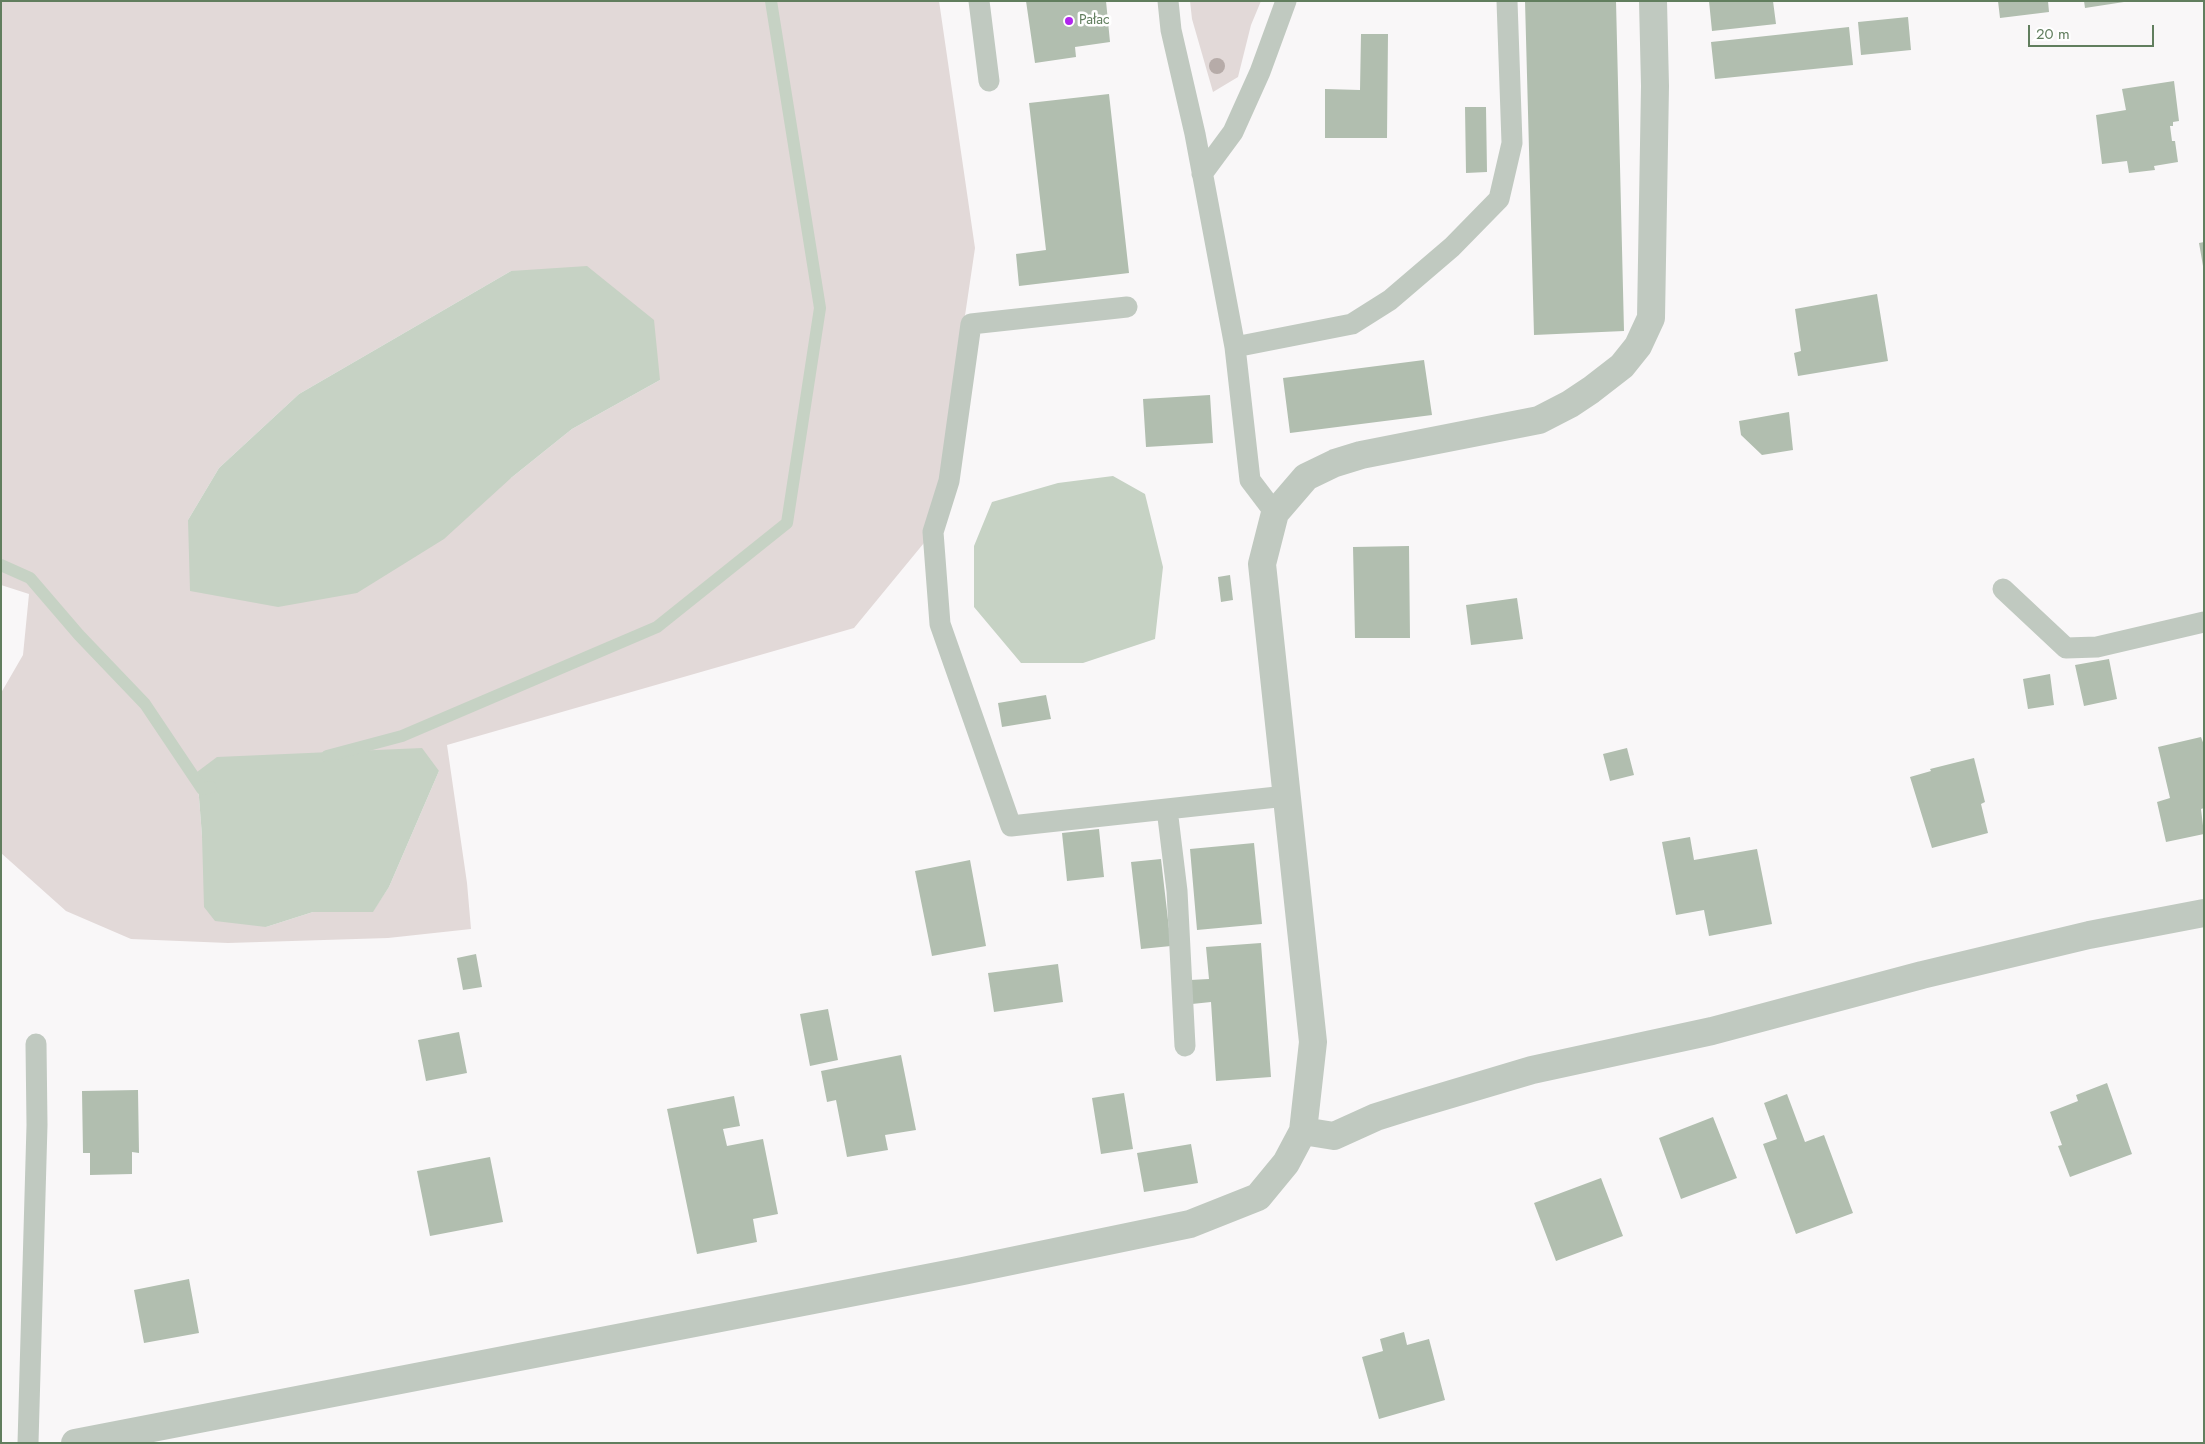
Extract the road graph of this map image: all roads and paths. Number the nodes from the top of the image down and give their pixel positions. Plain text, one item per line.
1 (979, 1) edge
2 (1168, 1) edge
3 (1286, 1) edge
4 (1507, 1) edge
5 (1653, 1) edge
6 (989, 81) dead end
7 (1202, 174) junction
8 (1127, 307) dead end
9 (1234, 347) junction
10 (1275, 513) junction
11 (2003, 589) dead end
12 (2204, 622) edge
13 (1286, 796) junction
14 (1167, 809) junction
15 (2204, 912) edge
16 (36, 1044) dead end
17 (1185, 1046) dead end
18 (1302, 1131) junction
19 (28, 1443) edge
20 (76, 1443) edge

1 - 6 lane
2 - 7 lane
3 - 7 lane
4 - 9 lane
5 - 10 street
7 - 9 lane
8 - 14 lane
9 - 10 lane
10 - 13 street
11 - 12 lane
13 - 14 lane
13 - 18 street
14 - 17 lane
15 - 18 street
16 - 19 lane
18 - 20 street

